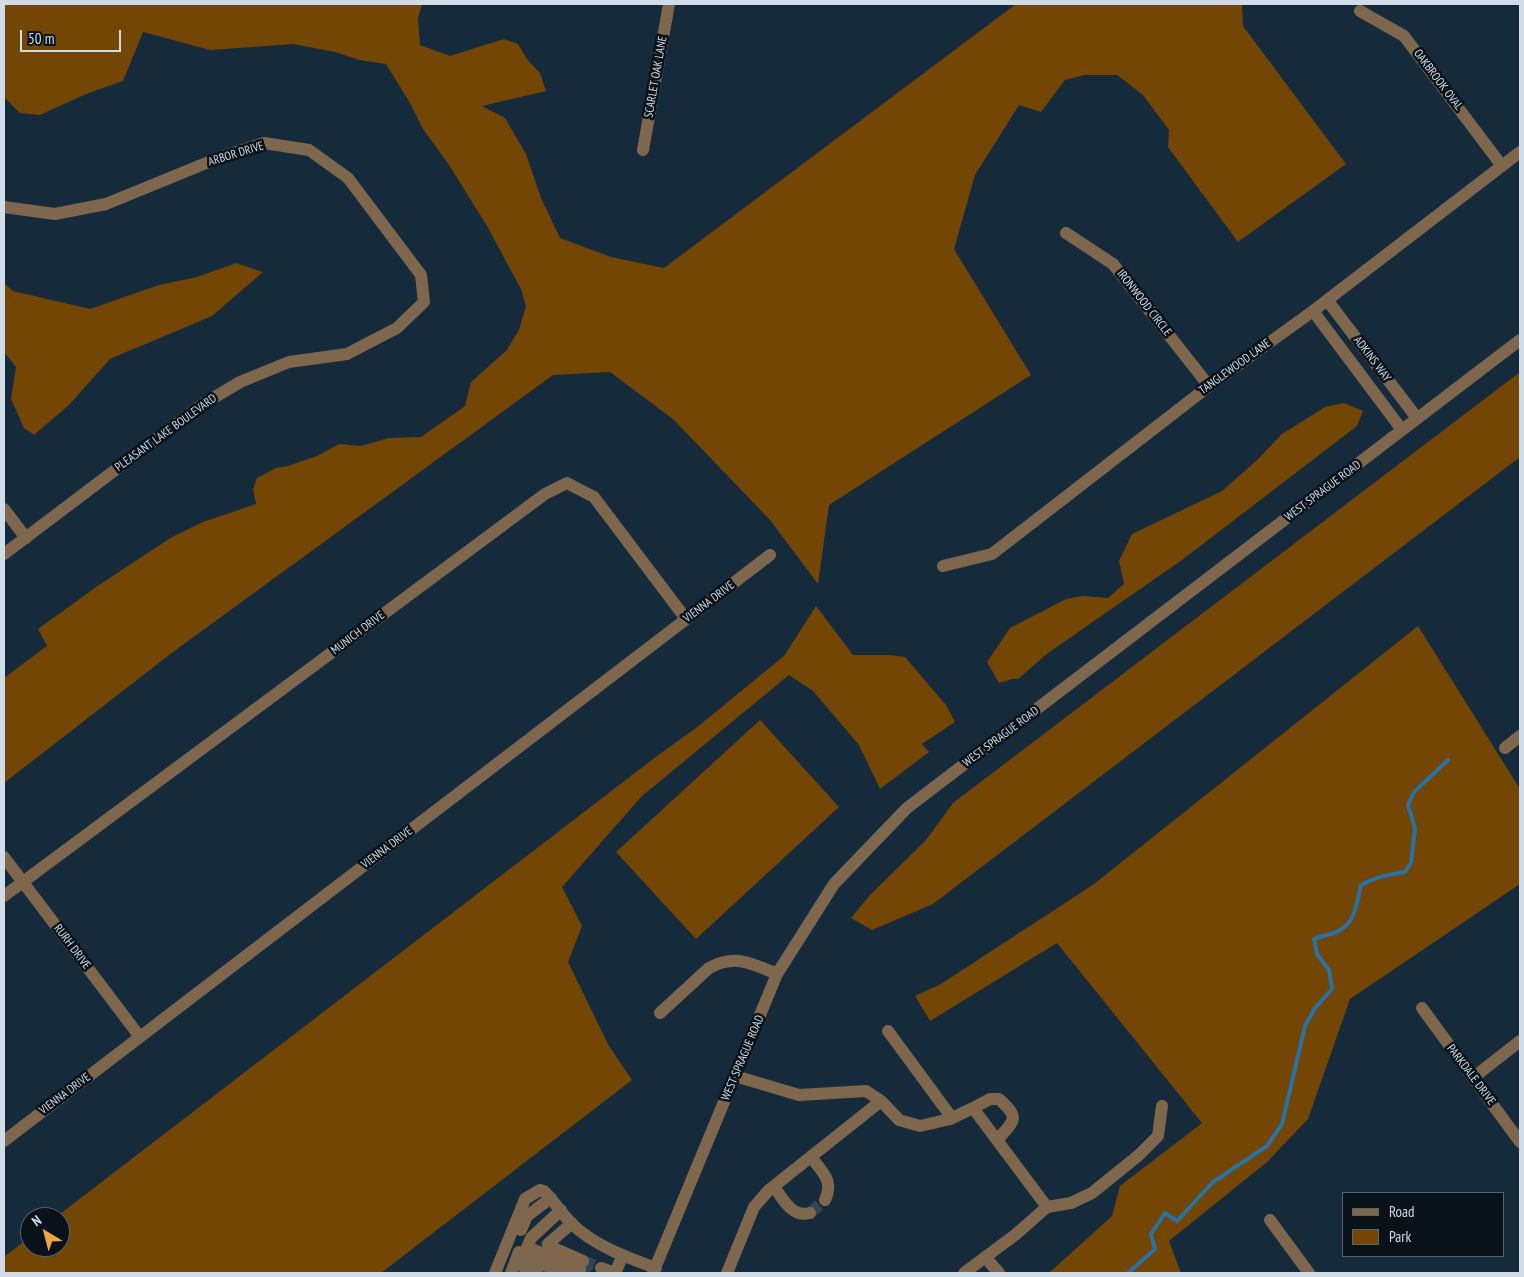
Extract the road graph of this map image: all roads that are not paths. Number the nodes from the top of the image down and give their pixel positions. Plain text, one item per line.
1 (669, 4) edge
2 (1360, 11) dead end
3 (643, 150) dead end
4 (1520, 152) edge
5 (1502, 166) junction
6 (4, 207) edge
7 (1066, 233) dead end
8 (421, 274) joint
9 (1327, 300) junction
10 (1313, 310) junction
11 (1520, 340) edge
12 (1209, 386) junction
13 (1417, 418) junction
14 (1402, 430) junction
15 (4, 509) edge
16 (26, 538) junction
17 (4, 554) edge
18 (770, 555) dead end
19 (942, 566) dead end
20 (686, 619) junction
21 (1520, 736) edge
22 (1505, 748) dead end
23 (4, 856) edge
24 (23, 882) junction
25 (4, 896) edge
26 (777, 974) junction
27 (1422, 1008) dead end
28 (660, 1013) dead end
29 (888, 1031) dead end
30 (140, 1037) junction
31 (1520, 1042) edge
32 (735, 1076) junction
33 (1474, 1077) junction
34 (881, 1101) junction
35 (1162, 1106) dead end
36 (973, 1108) junction
37 (952, 1118) junction
38 (998, 1139) junction
39 (4, 1141) edge
40 (1520, 1142) edge
41 (811, 1157) junction
42 (774, 1187) junction
43 (825, 1200) dead end
44 (555, 1204) junction
45 (1047, 1207) junction
46 (810, 1213) dead end
47 (1270, 1220) dead end
48 (572, 1223) junction
49 (525, 1252) junction
50 (623, 1255) junction
51 (985, 1257) junction
52 (601, 1268) dead end
53 (654, 1270) edge
54 (495, 1273) edge
55 (502, 1273) edge
56 (511, 1273) edge
57 (537, 1273) edge
58 (565, 1273) edge
59 (615, 1273) edge
60 (727, 1273) edge
61 (964, 1273) edge
62 (998, 1273) edge
63 (1309, 1273) edge

1 - 3 street, SCARLET OAK LANE
2 - 5 street, OAKBROOK OVAL
4 - 5 street, TANGLEWOOD LANE
5 - 9 street, TANGLEWOOD LANE
6 - 8 street, ARBOR DRIVE
7 - 12 street, IRONWOOD CIRCLE
8 - 16 street, PLEASANT LAKE BOULEVARD
9 - 10 street, TANGLEWOOD LANE
9 - 13 street, ADKINS WAY
10 - 12 street, TANGLEWOOD LANE
10 - 14 street, ADKINS WAY
11 - 13 street, WEST SPRAGUE ROAD
12 - 19 street, TANGLEWOOD LANE
13 - 14 street, WEST SPRAGUE ROAD
14 - 26 street, WEST SPRAGUE ROAD
15 - 16 street
16 - 17 street, PLEASANT LAKE BOULEVARD
18 - 20 street, VIENNA DRIVE
20 - 24 street, MUNICH DRIVE
20 - 30 street, VIENNA DRIVE
21 - 22 street
23 - 24 street, RURH DRIVE
24 - 25 street, MUNICH DRIVE
24 - 30 street, RURH DRIVE
26 - 28 street
26 - 32 street, WEST SPRAGUE ROAD
27 - 33 street, PARKDALE DRIVE
29 - 37 street
30 - 39 street, VIENNA DRIVE
31 - 33 street
32 - 34 street
32 - 53 street, WEST SPRAGUE ROAD
33 - 40 street, PARKDALE DRIVE
34 - 37 street
34 - 41 street
35 - 45 street
36 - 37 street
36 - 38 street
36 - 38 street
38 - 45 street
41 - 42 street
41 - 43 street
42 - 46 street
42 - 60 street
44 - 48 street
44 - 49 street
44 - 54 street
44 - 55 street
44 - 56 street
45 - 51 street
47 - 63 street
48 - 49 street
48 - 50 street
49 - 57 street
49 - 58 street
50 - 53 street
50 - 59 street
51 - 61 street
51 - 62 street
52 - 59 street

